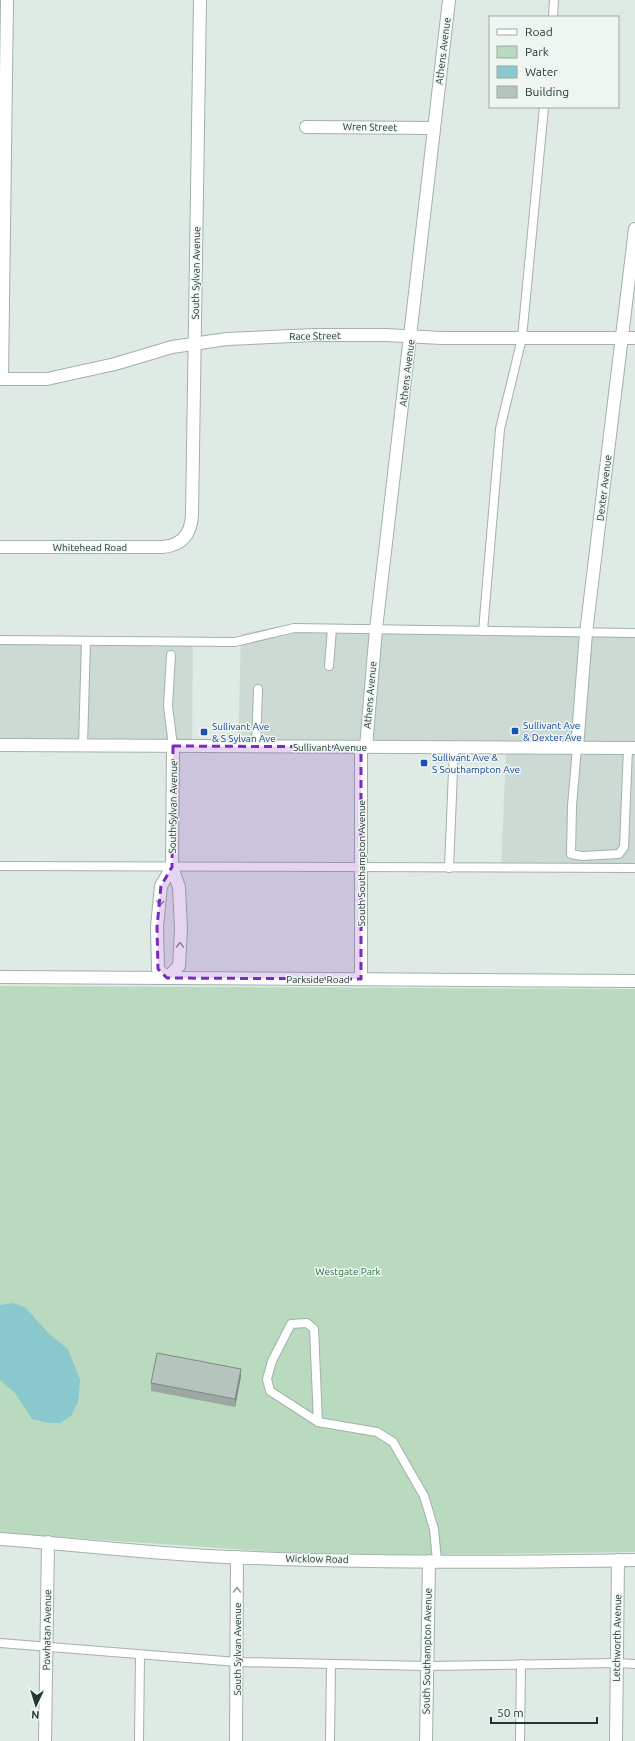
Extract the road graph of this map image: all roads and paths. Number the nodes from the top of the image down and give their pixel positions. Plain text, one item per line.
1 (7, 0) edge
2 (200, 0) edge
3 (449, 0) edge
4 (554, 0) edge
5 (553, 16) edge
6 (544, 108) edge
7 (306, 127) dead end
8 (434, 128) junction
9 (635, 230) edge
10 (411, 336) junction
11 (522, 338) junction
12 (629, 338) edge
13 (195, 343) junction
14 (1, 379) edge
15 (180, 543) joint
16 (0, 547) edge
17 (332, 629) junction
18 (376, 629) junction
19 (483, 631) junction
20 (586, 633) junction
21 (635, 633) edge
22 (0, 640) edge
23 (86, 641) junction
24 (171, 655) dead end
25 (329, 666) dead end
26 (258, 689) dead end
27 (0, 744) edge
28 (83, 745) junction
29 (173, 746) junction
30 (256, 746) junction
31 (363, 747) junction
32 (454, 747) junction
33 (577, 748) junction
34 (631, 748) edge
35 (0, 866) edge
36 (172, 867) junction
37 (361, 867) junction
38 (449, 868) junction
39 (635, 868) edge
40 (0, 978) edge
41 (167, 978) junction
42 (361, 979) junction
43 (635, 981) edge
44 (318, 1422) junction
45 (0, 1539) edge
46 (48, 1542) junction
47 (237, 1557) junction
48 (618, 1560) junction
49 (635, 1560) edge
50 (433, 1561) junction
51 (0, 1643) edge
52 (47, 1647) junction
53 (140, 1655) junction
54 (237, 1662) junction
55 (617, 1663) junction
56 (331, 1664) junction
57 (521, 1664) junction
58 (635, 1664) edge
59 (427, 1666) junction
60 (45, 1741) edge
61 (138, 1741) edge
62 (236, 1741) edge
63 (330, 1741) edge
64 (426, 1741) edge
65 (520, 1741) edge
66 (616, 1741) edge

1 - 14 street
2 - 13 street, South Sylvan Avenue
3 - 8 street, Athens Avenue
4 - 5 lane
6 - 11 lane
7 - 8 street, Wren Street
8 - 10 street, Athens Avenue
9 - 12 street, Dexter Avenue
10 - 11 street, Race Street
10 - 13 street, Race Street
10 - 18 street, Athens Avenue
11 - 12 street, Race Street
11 - 19 lane
12 - 20 street, Dexter Avenue
13 - 14 street, Race Street
13 - 15 street, South Sylvan Avenue
15 - 16 street, Whitehead Road
17 - 18 lane
17 - 23 lane
17 - 25 lane
18 - 19 lane
18 - 31 street, Athens Avenue
19 - 20 lane
20 - 21 lane
20 - 33 street, Dexter Avenue
22 - 23 lane
23 - 28 lane
24 - 29 lane
26 - 30 lane
27 - 28 street, Sullivant Avenue
28 - 29 street, Sullivant Avenue
29 - 30 street, Sullivant Avenue
29 - 36 street, South Sylvan Avenue
30 - 31 street, Sullivant Avenue
31 - 32 street, Sullivant Avenue
31 - 37 street, South Southampton Avenue
32 - 33 street, Sullivant Avenue
32 - 38 lane
33 - 34 street, Sullivant Avenue
33 - 34 lane
35 - 36 lane
36 - 37 lane
36 -> 41 street, South Sylvan Avenue
41 -> 36 street, South Sylvan Avenue
37 - 38 lane
37 - 42 street, South Southampton Avenue
38 - 39 lane
40 - 41 street, Parkside Road
41 - 42 street, Parkside Road
42 - 43 street, Parkside Road
44 - 44 lane
44 - 50 lane
45 - 46 street, Wicklow Road
46 - 47 street, Wicklow Road
46 - 52 street, Powhatan Avenue
47 - 50 street, Wicklow Road
54 -> 47 street, South Sylvan Avenue
48 - 49 street, Wicklow Road
48 - 50 street, Wicklow Road
48 - 55 street, Letchworth Avenue
50 - 59 street, South Southampton Avenue
51 - 52 lane
52 - 53 lane
52 - 60 street, Powhatan Avenue
53 - 54 lane
53 - 61 lane
54 - 56 lane
54 - 62 street, South Sylvan Avenue
55 - 57 lane
55 - 58 lane
55 - 66 street, Letchworth Avenue
56 - 59 lane
56 - 63 lane
57 - 59 lane
57 - 65 lane
59 - 64 street, South Southampton Avenue

